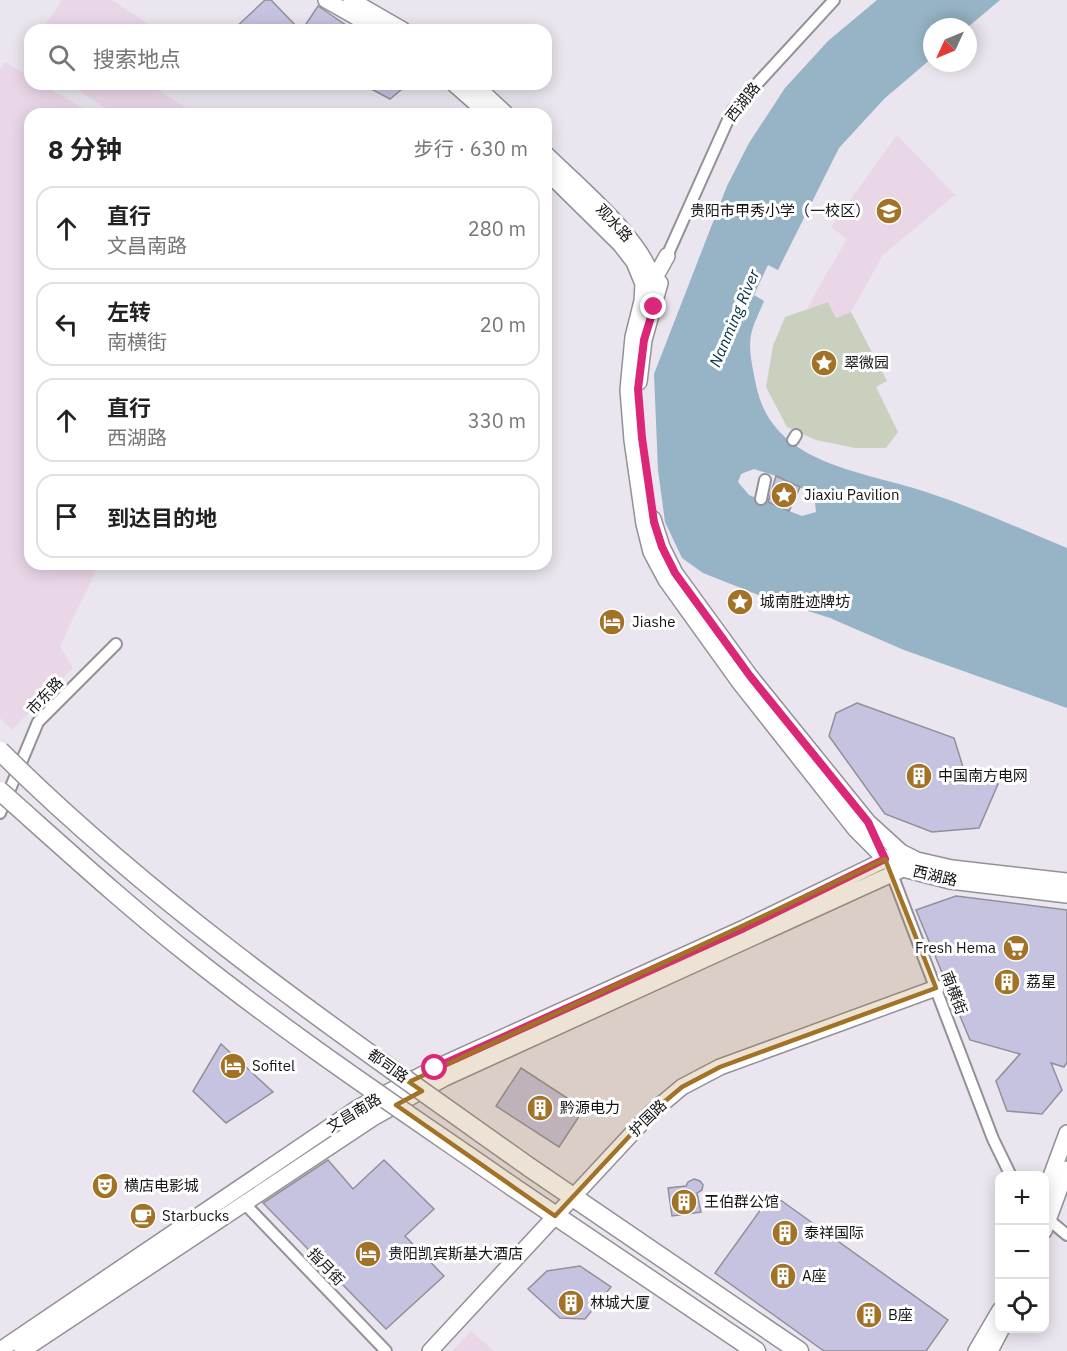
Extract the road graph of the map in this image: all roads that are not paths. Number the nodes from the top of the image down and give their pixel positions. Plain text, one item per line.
1 (326, 0) edge
2 (351, 0) edge
3 (834, 0) edge
4 (368, 24) edge
5 (393, 24) edge
6 (461, 90) edge
7 (480, 90) edge
8 (481, 108) edge
9 (500, 108) edge
10 (552, 160) edge
11 (552, 177) edge
12 (667, 256) junction
13 (654, 283) junction
14 (648, 304) junction
15 (765, 480) dead end
16 (761, 499) dead end
17 (116, 644) dead end
18 (0, 752) edge
19 (0, 791) edge
20 (0, 813) edge
21 (868, 822) junction
22 (901, 852) junction
23 (893, 867) junction
24 (1067, 880) edge
25 (1067, 895) edge
26 (936, 988) junction
27 (1067, 1133) edge
28 (1067, 1169) edge
29 (1009, 1171) edge
30 (1049, 1182) edge
31 (573, 1197) junction
32 (244, 1203) junction
33 (555, 1216) junction
34 (1049, 1219) edge
35 (1049, 1226) edge
36 (1067, 1235) edge
37 (995, 1317) edge
38 (1000, 1333) edge
39 (0, 1350) edge
40 (22, 1351) edge
41 (386, 1351) edge
42 (430, 1351) edge
43 (756, 1351) edge
44 (799, 1351) edge
45 (976, 1351) edge
46 (990, 1351) edge

1 - 4 main road
2 - 5 main road
3 - 12 street, 西湖路
6 - 8 main road
7 - 9 main road
10 - 13 main road, 观水路
11 - 14 main road, 观水路
12 - 13 main road, 西湖路
12 - 14 main road, 西湖路
13 - 14 main road, 观水路
14 - 21 main road, 西湖路
14 - 23 main road, 西湖路
15 - 16 street
17 - 20 street, 市东路
18 - 31 main road, 都司路, bridge
19 - 33 main road, 都司路, bridge
21 - 22 main road, 西湖路
21 - 23 street, 南横街
22 - 23 main road, 文昌南路
22 - 24 main road, 西湖路
23 - 25 main road, 西湖路
23 - 26 street, 南横街
23 - 32 main road, 文昌南路
23 - 39 main road, 文昌南路
26 - 29 street, 南横街
26 - 31 main road, 护国路
27 - 30 main road
28 - 34 main road
31 - 33 main road, 护国路
31 - 44 main road, 都司路
32 - 40 main road, 文昌南路
32 - 41 street, 指月街
33 - 42 main road, 护国路
33 - 43 main road, 都司路
35 - 36 street
37 - 45 main road
38 - 46 main road

